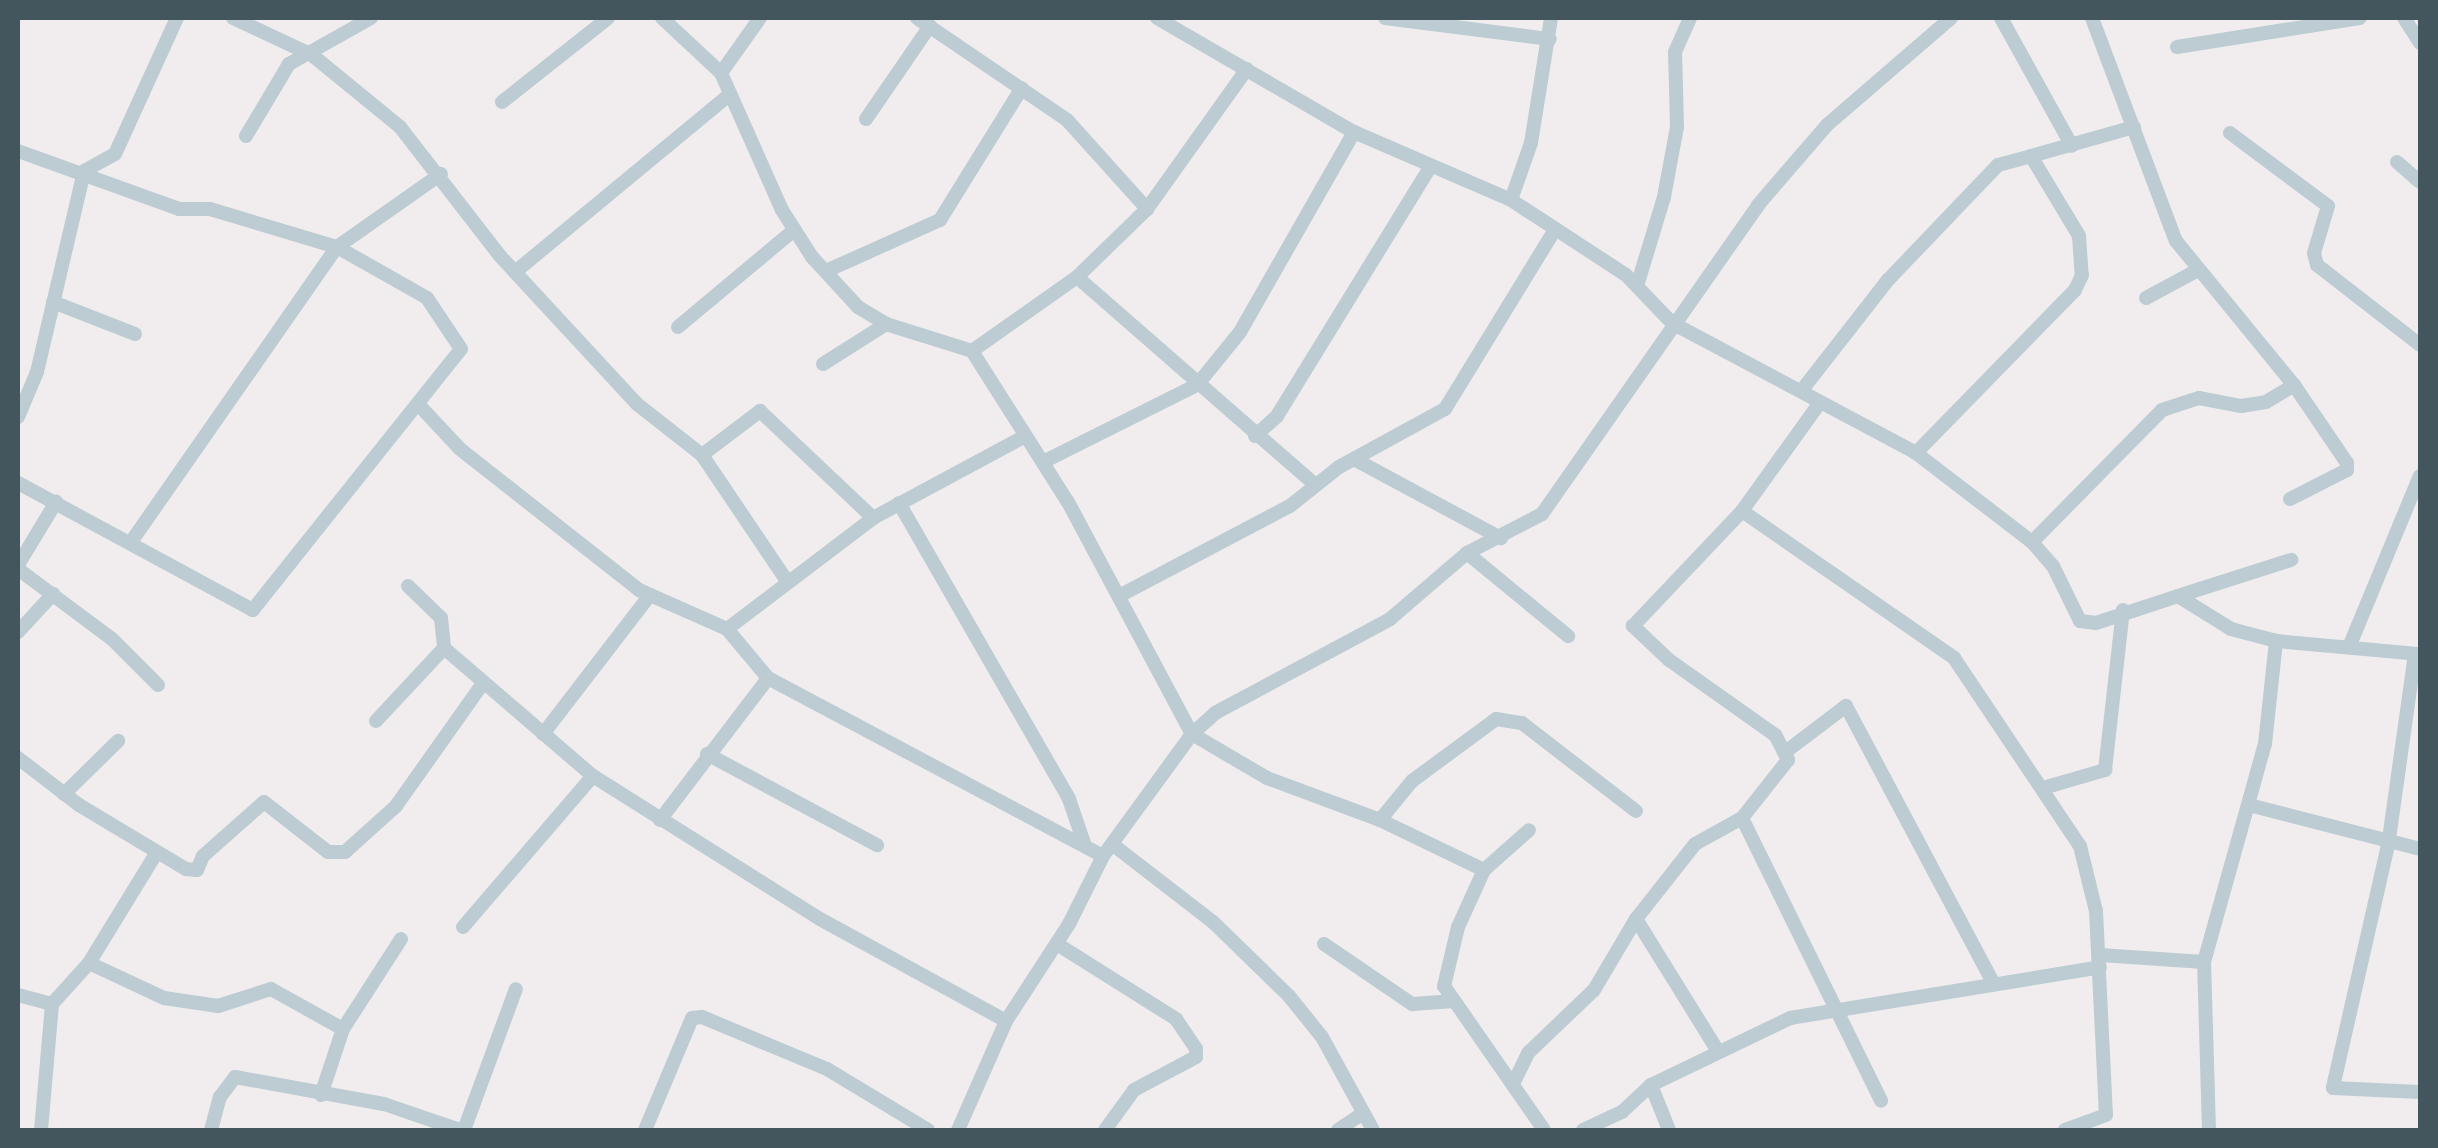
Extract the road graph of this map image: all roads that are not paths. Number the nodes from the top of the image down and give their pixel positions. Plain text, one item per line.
1 (177, 18) edge
2 (233, 18) edge
3 (370, 18) edge
4 (608, 18) edge
5 (662, 18) edge
6 (760, 18) edge
7 (916, 18) edge
8 (1157, 18) edge
9 (1385, 18) edge
10 (1551, 18) edge
11 (1690, 18) edge
12 (1951, 18) edge
13 (2000, 18) edge
14 (2092, 18) edge
15 (2360, 18) edge
16 (2404, 18) edge
17 (1441, 22) edge
18 (2287, 23) edge
19 (930, 26) junction
20 (1550, 39) junction
21 (2420, 42) edge
22 (2178, 47) dead end
23 (312, 56) junction
24 (1247, 69) junction
25 (722, 73) junction
26 (1022, 88) junction
27 (729, 96) junction
28 (502, 102) dead end
29 (866, 119) dead end
30 (2134, 127) junction
31 (1354, 132) junction
32 (2230, 133) dead end
33 (246, 136) dead end
34 (2072, 146) junction
35 (18, 152) edge
36 (2031, 156) junction
37 (2397, 162) dead end
38 (1430, 167) junction
39 (84, 171) junction
40 (441, 174) junction
41 (2420, 182) edge
42 (1510, 200) junction
43 (1148, 208) junction
44 (794, 230) junction
45 (1553, 233) junction
46 (337, 247) junction
47 (826, 270) junction
48 (2198, 270) junction
49 (515, 272) junction
50 (1077, 276) junction
51 (1638, 286) junction
52 (2146, 298) dead end
53 (53, 302) junction
54 (1672, 323) junction
55 (886, 324) junction
56 (678, 327) dead end
57 (135, 334) dead end
58 (2420, 345) edge
59 (972, 352) junction
60 (823, 364) dead end
61 (1197, 384) junction
62 (2294, 385) junction
63 (1802, 390) junction
64 (1819, 404) junction
65 (419, 405) junction
66 (18, 417) edge
67 (1025, 436) junction
68 (1256, 436) junction
69 (1916, 454) junction
70 (702, 456) junction
71 (1354, 459) junction
72 (1042, 462) junction
73 (2420, 476) edge
74 (18, 483) edge
75 (1314, 484) junction
76 (2290, 499) dead end
77 (56, 502) junction
78 (898, 504) junction
79 (1742, 511) junction
80 (873, 518) junction
81 (1501, 538) junction
82 (131, 542) junction
83 (2032, 542) junction
84 (1467, 554) junction
85 (2291, 560) dead end
86 (18, 568) edge
87 (786, 581) junction
88 (408, 586) dead end
89 (53, 594) junction
90 (650, 595) junction
91 (1119, 596) junction
92 (2178, 596) junction
93 (2123, 610) junction
94 (727, 629) junction
95 (18, 632) edge
96 (1568, 636) dead end
97 (2276, 641) junction
98 (2349, 647) junction
99 (444, 648) junction
100 (2418, 654) edge
101 (768, 678) junction
102 (158, 685) dead end
103 (481, 686) junction
104 (376, 721) dead end
105 (543, 734) junction
106 (1192, 734) junction
107 (118, 741) dead end
108 (1788, 750) junction
109 (707, 754) junction
110 (18, 758) edge
111 (592, 776) junction
112 (2043, 788) junction
113 (64, 794) junction
114 (2249, 805) junction
115 (1636, 811) dead end
116 (1742, 818) junction
117 (660, 820) junction
118 (1380, 820) junction
119 (1529, 830) dead end
120 (877, 845) dead end
121 (2388, 845) junction
122 (1086, 846) junction
123 (2420, 849) edge
124 (1108, 850) junction
125 (156, 852) junction
126 (1484, 870) junction
127 (1636, 919) junction
128 (463, 927) dead end
129 (401, 938) dead end
130 (1057, 944) junction
131 (1324, 944) dead end
132 (2100, 961) junction
133 (2204, 962) junction
134 (88, 963) junction
135 (1993, 984) junction
136 (516, 990) dead end
137 (18, 995) edge
138 (1452, 1001) junction
139 (52, 1004) junction
140 (1839, 1009) junction
141 (1006, 1022) junction
142 (344, 1029) junction
143 (1718, 1050) junction
144 (1515, 1080) junction
145 (1651, 1084) junction
146 (2420, 1092) edge
147 (321, 1096) junction
148 (1880, 1100) dead end
149 (1363, 1113) junction
150 (41, 1130) edge
151 (211, 1130) edge
152 (462, 1130) edge
153 (645, 1130) edge
154 (928, 1130) edge
155 (958, 1130) edge
156 (1105, 1130) edge
157 (1338, 1130) edge
158 (1373, 1130) edge
159 (1544, 1130) edge
160 (1582, 1130) edge
161 (1669, 1130) edge
162 (2065, 1130) edge
163 (2208, 1130) edge

1 - 39 street
2 - 23 street
3 - 23 street
4 - 28 street
5 - 25 street
6 - 25 street
7 - 19 street
8 - 24 street
9 - 17 street
10 - 20 street
11 - 51 street
12 - 54 street
13 - 34 street
14 - 30 street
15 - 18 street
16 - 21 street
17 - 20 street
18 - 22 street
19 - 26 street
19 - 29 street
20 - 42 street
23 - 33 street
23 - 40 street
24 - 31 street
24 - 43 street
25 - 27 street
26 - 43 street
26 - 47 street
27 - 44 street
27 - 49 street
30 - 34 street
30 - 48 street
31 - 38 street
31 - 61 street
32 - 58 street
34 - 36 street
35 - 39 street
36 - 63 street
36 - 69 street
37 - 41 street
38 - 42 street
38 - 68 street
39 - 46 street
39 - 53 street
40 - 46 street
40 - 49 street
42 - 45 street
43 - 50 street
44 - 47 street
44 - 56 street
45 - 51 street
45 - 71 street
46 - 65 street
46 - 82 street
47 - 55 street
48 - 52 street
48 - 62 street
49 - 70 street
50 - 59 street
50 - 61 street
51 - 54 street
53 - 57 street
53 - 66 street
54 - 63 street
54 - 81 street
55 - 59 street
55 - 60 street
59 - 67 street
61 - 68 street
61 - 72 street
62 - 76 street
62 - 83 street
63 - 64 street
64 - 69 street
64 - 79 street
65 - 82 street
65 - 90 street
67 - 72 street
67 - 78 street
68 - 75 street
69 - 83 street
70 - 80 street
70 - 87 street
71 - 75 street
71 - 81 street
72 - 91 street
73 - 98 street
74 - 77 street
75 - 91 street
77 - 82 street
77 - 86 street
78 - 80 street
78 - 122 street
79 - 108 street
79 - 112 street
80 - 87 street
81 - 84 street
83 - 93 street
84 - 96 street
84 - 106 street
85 - 92 street
86 - 89 street
87 - 94 street
88 - 99 street
89 - 95 street
89 - 102 street
90 - 94 street
90 - 105 street
91 - 106 street
92 - 93 street
92 - 97 street
93 - 112 street
94 - 101 street
97 - 98 street
97 - 114 street
98 - 100 street
99 - 103 street
99 - 104 street
100 - 121 street
101 - 109 street
101 - 122 street
103 - 105 street
103 - 125 street
105 - 111 street
106 - 118 street
106 - 124 street
107 - 113 street
108 - 116 street
108 - 135 street
109 - 117 street
109 - 120 street
110 - 113 street
111 - 117 street
111 - 128 street
112 - 132 street
113 - 125 street
114 - 121 street
114 - 133 street
115 - 118 street
116 - 127 street
116 - 140 street
117 - 141 street
118 - 126 street
119 - 126 street
121 - 123 street
121 - 146 street
122 - 124 street
124 - 130 street
124 - 149 street
125 - 134 street
126 - 138 street
127 - 143 street
127 - 144 street
129 - 142 street
130 - 141 street
130 - 156 street
131 - 138 street
132 - 133 street
132 - 135 street
132 - 162 street
133 - 163 street
134 - 139 street
134 - 142 street
135 - 140 street
136 - 152 street
137 - 139 street
138 - 144 street
139 - 150 street
140 - 143 street
140 - 148 street
141 - 155 street
142 - 147 street
143 - 145 street
144 - 159 street
145 - 160 street
145 - 161 street
147 - 151 street
147 - 152 street
149 - 157 street
149 - 158 street
153 - 154 street

